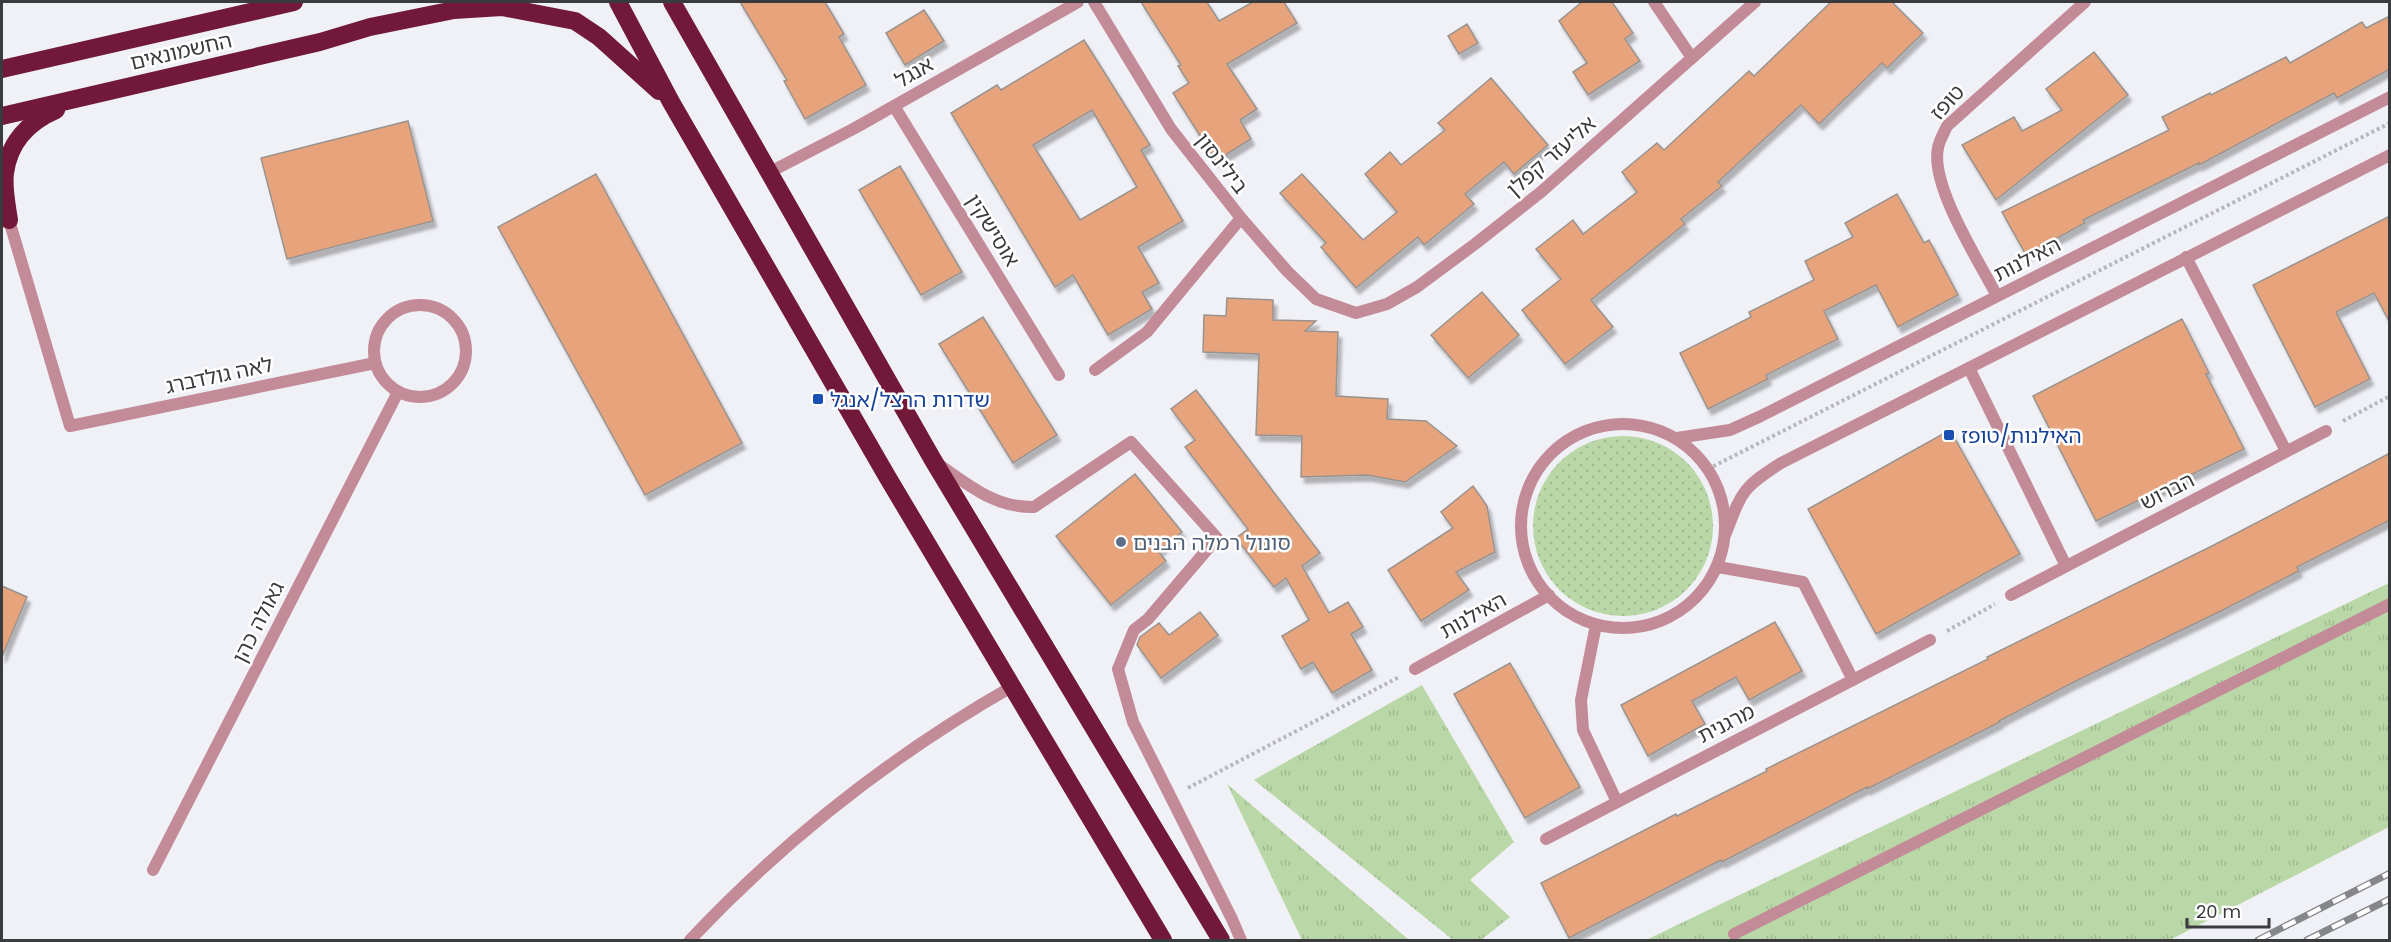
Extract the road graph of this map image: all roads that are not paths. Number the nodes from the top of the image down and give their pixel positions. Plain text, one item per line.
1 (294, 2) edge
2 (433, 2) edge
3 (618, 2) edge
4 (672, 2) edge
5 (1078, 2) edge
6 (1094, 2) edge
7 (1654, 2) edge
8 (1755, 2) edge
9 (2085, 2) edge
10 (370, 27) junction
11 (1692, 58) junction
12 (2, 69) edge
13 (107, 92) junction
14 (2388, 101) edge
15 (671, 102) junction
16 (894, 106) junction
17 (2, 116) edge
18 (2390, 154) edge
19 (768, 173) junction
20 (2, 202) edge
21 (1241, 218) junction
22 (9, 220) junction
23 (2186, 257) junction
24 (1996, 296) junction
25 (1356, 313) joint
26 (375, 363) junction
27 (1969, 368) junction
28 (1095, 370) dead end
29 (1059, 375) dead end
30 (398, 392) junction
31 (2326, 431) road end
32 (1677, 438) junction
33 (2286, 451) junction
34 (933, 460) junction
35 (1726, 533) junction
36 (2066, 566) junction
37 (1718, 567) junction
38 (1549, 595) junction
39 (2011, 595) road end
40 (2390, 604) edge
41 (1596, 625) junction
42 (1930, 640) road end
43 (1415, 669) road end
44 (1853, 680) junction
45 (1013, 686) junction
46 (1617, 802) junction
47 (1546, 839) dead end
48 (153, 870) dead end
49 (1734, 934) dead end
50 (690, 940) edge
51 (1163, 940) edge
52 (1221, 940) edge
53 (1240, 940) edge

1 - 12 highway, החשמונאים
2 - 10 highway
3 - 15 highway
4 - 19 highway
5 - 16 street, אנגל
6 - 21 street, בילינסון
7 - 11 street
8 - 11 street, אליעזר קפלן
9 - 24 street, טופז
10 - 13 highway, החשמונאים
10 - 15 highway
11 - 25 street, אליעזר קפלן
13 - 17 highway, החשמונאים
13 - 22 highway
14 - 24 street, האילנות
15 - 45 highway
16 - 19 street, אנגל
16 - 29 street, אוסישקין
18 - 23 street
19 - 34 highway
20 - 22 highway
21 - 25 street, בילינסון
21 - 28 street
22 - 26 street, לאה גולדברג
23 - 27 street
23 - 33 street
24 - 32 street, האילנות
26 - 30 street
26 - 30 street
27 - 35 street
27 - 36 street
30 - 48 street, גאולה כהן
31 - 33 street, הברוש
32 - 35 street
32 - 38 street
33 - 36 street, הברוש
34 - 52 highway
34 - 53 street
35 - 37 street
36 - 39 street, הברוש
37 - 41 street
37 - 44 street
38 - 41 street
38 - 43 street, האילנות
40 - 49 street
41 - 46 street
42 - 44 street, מרגנית
44 - 46 street, מרגנית
45 - 50 street
45 - 51 highway
46 - 47 street, מרגנית

